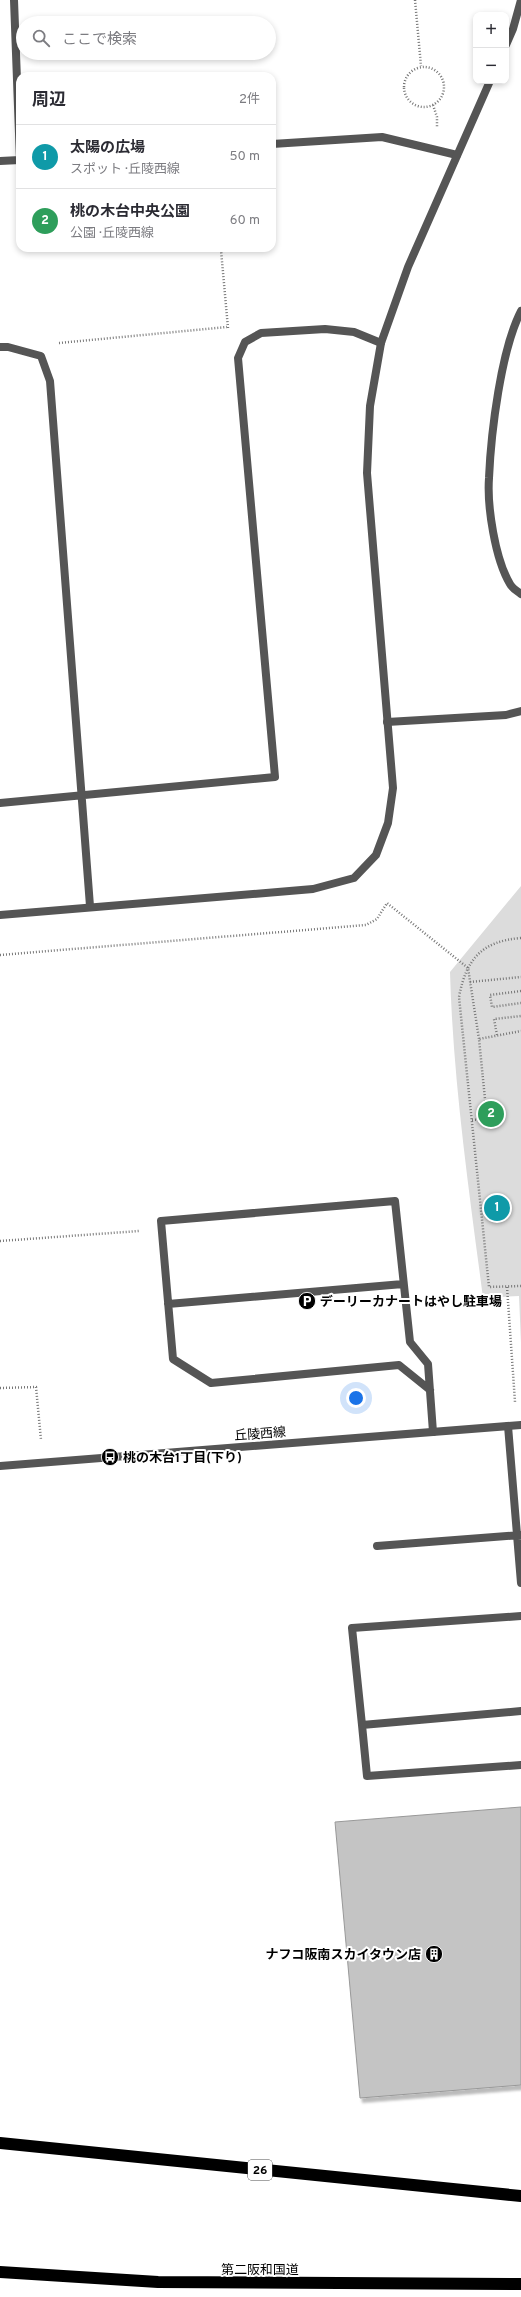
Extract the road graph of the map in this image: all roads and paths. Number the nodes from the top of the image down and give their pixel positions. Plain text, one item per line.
1 (14, 0) edge
2 (415, 0) edge
3 (521, 0) edge
4 (509, 36) edge
5 (16, 53) edge
6 (16, 60) edge
7 (421, 66) junction
8 (17, 72) edge
9 (489, 84) edge
10 (276, 144) edge
11 (458, 155) junction
12 (16, 160) edge
13 (0, 161) edge
14 (221, 252) edge
15 (521, 311) edge
16 (227, 327) junction
17 (245, 342) junction
18 (57, 343) dead end
19 (381, 343) junction
20 (0, 347) edge
21 (521, 594) edge
22 (521, 710) edge
23 (387, 722) junction
24 (80, 795) junction
25 (0, 803) edge
26 (90, 906) junction
27 (0, 914) edge
28 (521, 938) edge
29 (0, 955) edge
30 (468, 968) junction
31 (521, 976) edge
32 (470, 982) junction
33 (521, 991) edge
34 (521, 1003) edge
35 (521, 1016) edge
36 (521, 1031) edge
37 (497, 1035) junction
38 (479, 1039) junction
39 (472, 1120) junction
40 (145, 1230) dead end
41 (0, 1241) edge
42 (403, 1284) junction
43 (521, 1286) edge
44 (507, 1287) junction
45 (168, 1304) junction
46 (0, 1388) edge
47 (430, 1390) junction
48 (519, 1425) edge
49 (508, 1426) junction
50 (433, 1432) junction
51 (43, 1463) junction
52 (0, 1466) edge
53 (519, 1535) edge
54 (377, 1546) dead end
55 (521, 1583) edge
56 (521, 1616) edge
57 (521, 1711) edge
58 (362, 1725) junction
59 (521, 1764) edge
60 (0, 2143) edge
61 (521, 2196) edge
62 (0, 2272) edge
63 (521, 2284) edge

1 - 5 street
2 - 7 path
3 - 4 street
6 - 8 street
7 - 7 path
9 - 11 street
10 - 11 street
11 - 19 street
12 - 13 street
14 - 16 path
15 - 21 street
16 - 17 path
16 - 18 path
17 - 19 street
17 - 24 street
19 - 23 street
20 - 24 street
22 - 23 street
23 - 26 street
24 - 25 street
24 - 26 street
26 - 27 street
28 - 30 path
29 - 30 path
30 - 32 path
30 - 39 path
31 - 32 path
32 - 38 path
33 - 34 path
35 - 37 path
36 - 37 path
37 - 38 path
38 - 39 path
39 - 44 path
40 - 41 path
42 - 45 street
42 - 45 street
42 - 47 street
43 - 44 path
44 - 48 path
45 - 47 street
46 - 51 path
47 - 50 street
48 - 49 street, 丘陵西線
49 - 50 street, 丘陵西線
49 - 53 street
50 - 51 street, 丘陵西線
51 - 52 street, 丘陵西線
53 - 54 street
53 - 55 street
56 - 58 street
57 - 58 street
58 - 59 street
60 - 61 highway, 26
62 - 63 highway, 第二阪和国道

